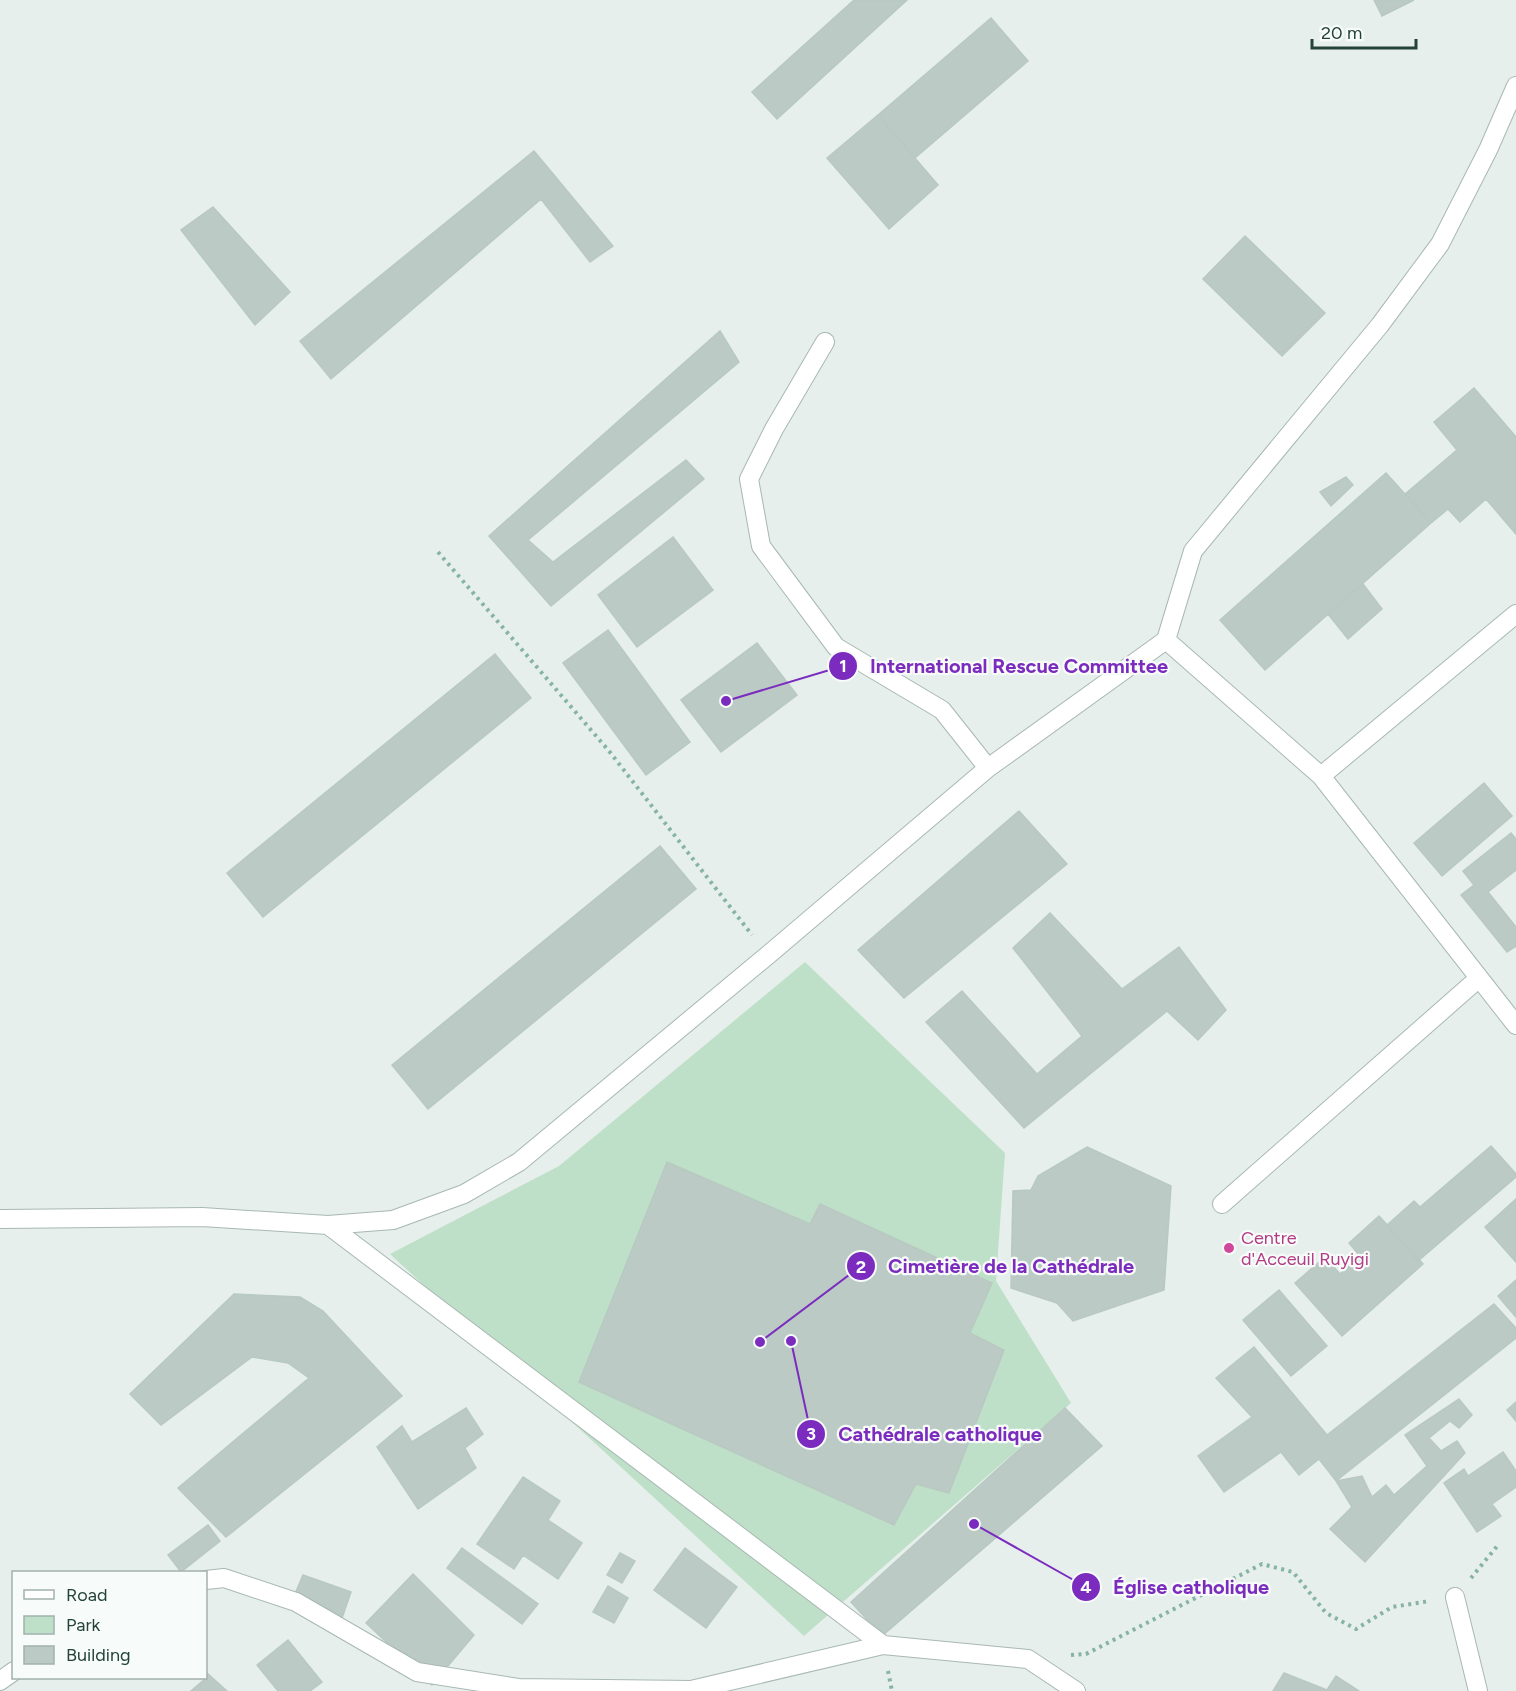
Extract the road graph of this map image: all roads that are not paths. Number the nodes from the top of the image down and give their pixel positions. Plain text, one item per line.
1 (1516, 86) edge
2 (825, 342) dead end
3 (1516, 614) edge
4 (1166, 640) junction
5 (988, 768) junction
6 (1322, 776) junction
7 (1479, 978) junction
8 (1516, 1025) edge
9 (1222, 1204) dead end
10 (0, 1219) edge
11 (328, 1226) junction
12 (207, 1580) edge
13 (1455, 1597) road end
14 (883, 1645) junction
15 (1076, 1691) edge
16 (1478, 1691) edge

1 - 4 street
2 - 5 street
3 - 6 street
4 - 5 street
4 - 6 street
5 - 11 street
6 - 7 street
7 - 8 street
7 - 9 street
10 - 11 street
11 - 14 street
12 - 14 street
13 - 16 street
14 - 15 street

